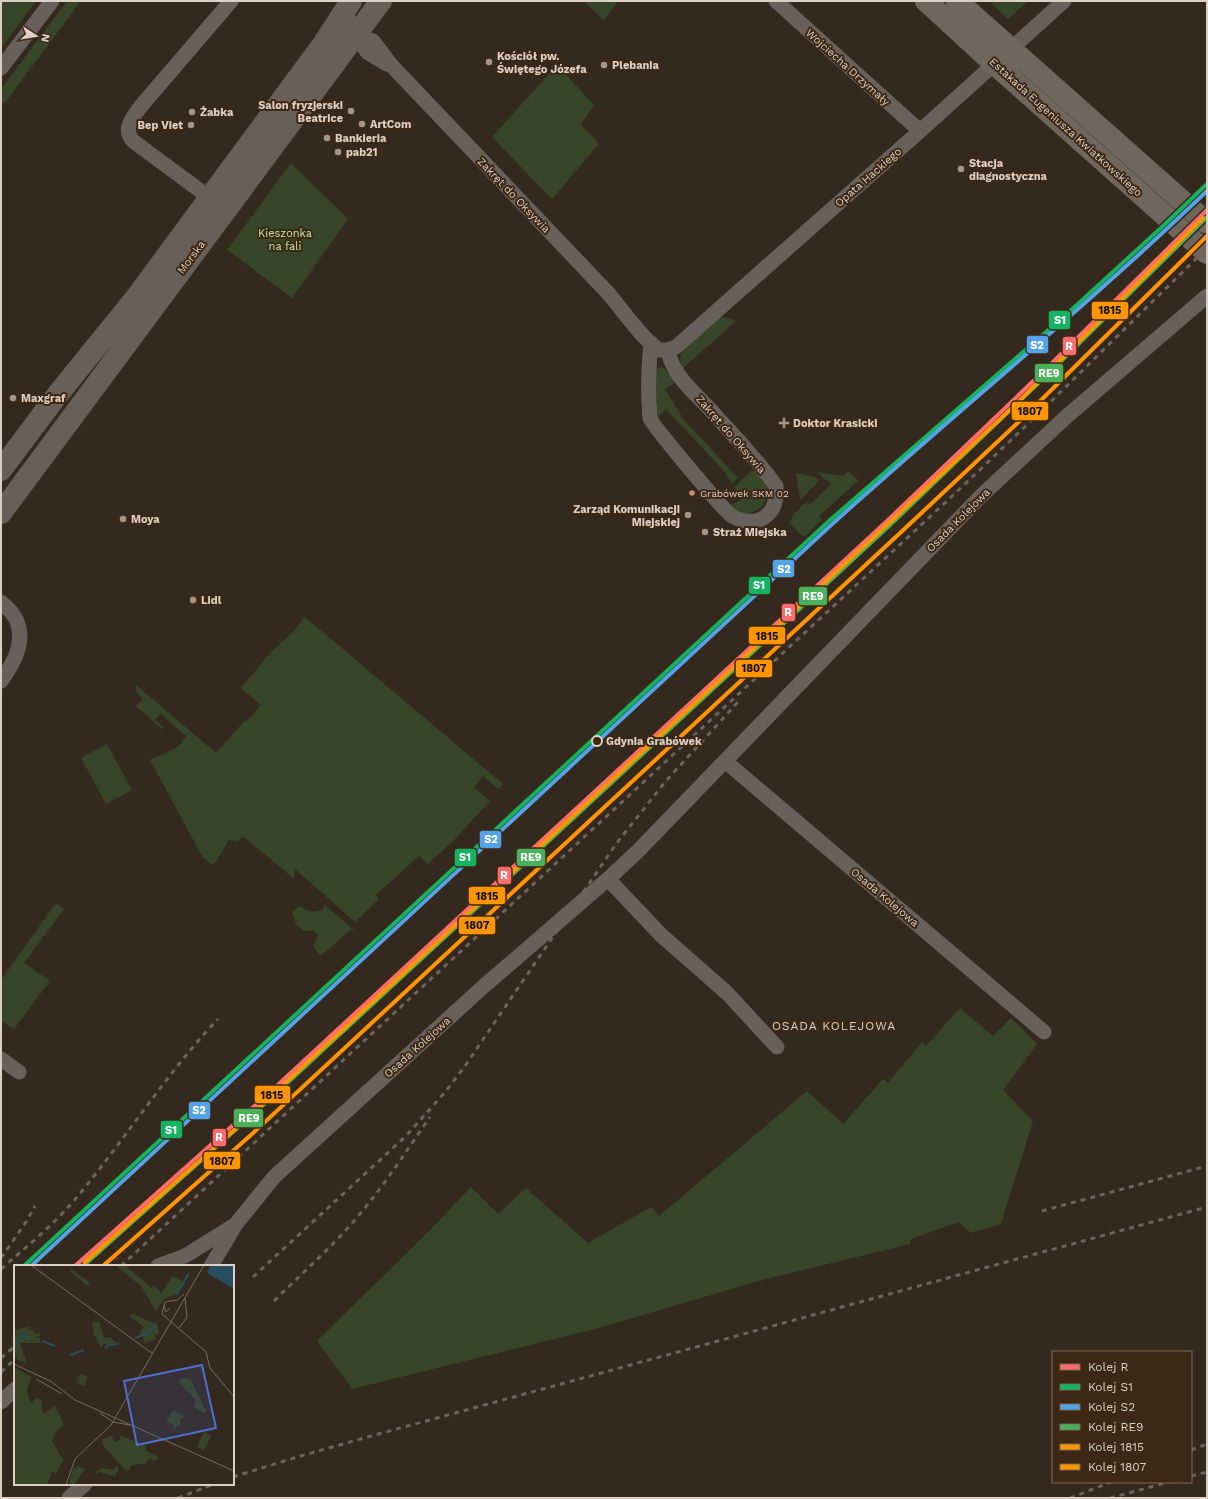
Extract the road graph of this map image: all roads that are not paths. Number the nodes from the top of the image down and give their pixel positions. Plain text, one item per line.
1 (52, 1) edge
2 (231, 1) edge
3 (381, 1) edge
4 (776, 1) edge
5 (908, 1) edge
6 (926, 1) edge
7 (957, 1) edge
8 (964, 1) edge
9 (1064, 1) edge
10 (348, 7) edge
11 (356, 35) junction
12 (1000, 40) junction
13 (989, 59) junction
14 (1, 68) edge
15 (920, 131) junction
16 (1143, 165) junction
17 (1140, 192) junction
18 (210, 198) junction
19 (1207, 210) edge
20 (1207, 223) edge
21 (1207, 253) edge
22 (1207, 271) edge
23 (1207, 296) edge
24 (651, 343) junction
25 (668, 350) junction
26 (1, 470) edge
27 (1, 513) edge
28 (1, 602) edge
29 (1, 681) edge
30 (725, 761) junction
31 (608, 879) junction
32 (1044, 1032) dead end
33 (777, 1047) dead end
34 (1, 1059) edge
35 (19, 1072) dead end
36 (236, 1224) junction
37 (161, 1265) edge
38 (213, 1265) edge
39 (14, 1390) edge
40 (1, 1402) edge
41 (84, 1485) edge
42 (69, 1498) edge

1 - 14 street
2 - 18 street
3 - 11 main road, Morska
4 - 15 street, Wojciecha Drzymały
5 - 13 highway
6 - 13 highway, Estakada Eugeniusza Kwiatkowskiego
7 - 12 highway, Estakada Eugeniusza Kwiatkowskiego
8 - 12 highway
9 - 15 street, Opata Hackiego
10 - 11 street, Zakręt do Oksywia
10 - 18 main road, Morska
11 - 24 street, Zakręt do Oksywia
11 - 27 main road, Morska
12 - 16 highway, Estakada Eugeniusza Kwiatkowskiego
13 - 17 highway, Estakada Eugeniusza Kwiatkowskiego
15 - 25 street, Opata Hackiego
16 - 19 highway
16 - 20 highway, Estakada Eugeniusza Kwiatkowskiego
17 - 21 highway, Estakada Eugeniusza Kwiatkowskiego
17 - 22 highway
18 - 26 main road, Morska
23 - 30 street, Osada Kolejowa
24 - 25 street, Zakręt do Oksywia
24 - 25 street, Zakręt do Oksywia
28 - 29 street
30 - 31 street, Osada Kolejowa
30 - 32 street, Osada Kolejowa
31 - 33 street
31 - 36 street, Osada Kolejowa
34 - 35 street
36 - 37 street, Osada Kolejowa
36 - 38 street, Osada Kolejowa
39 - 40 street
41 - 42 street

